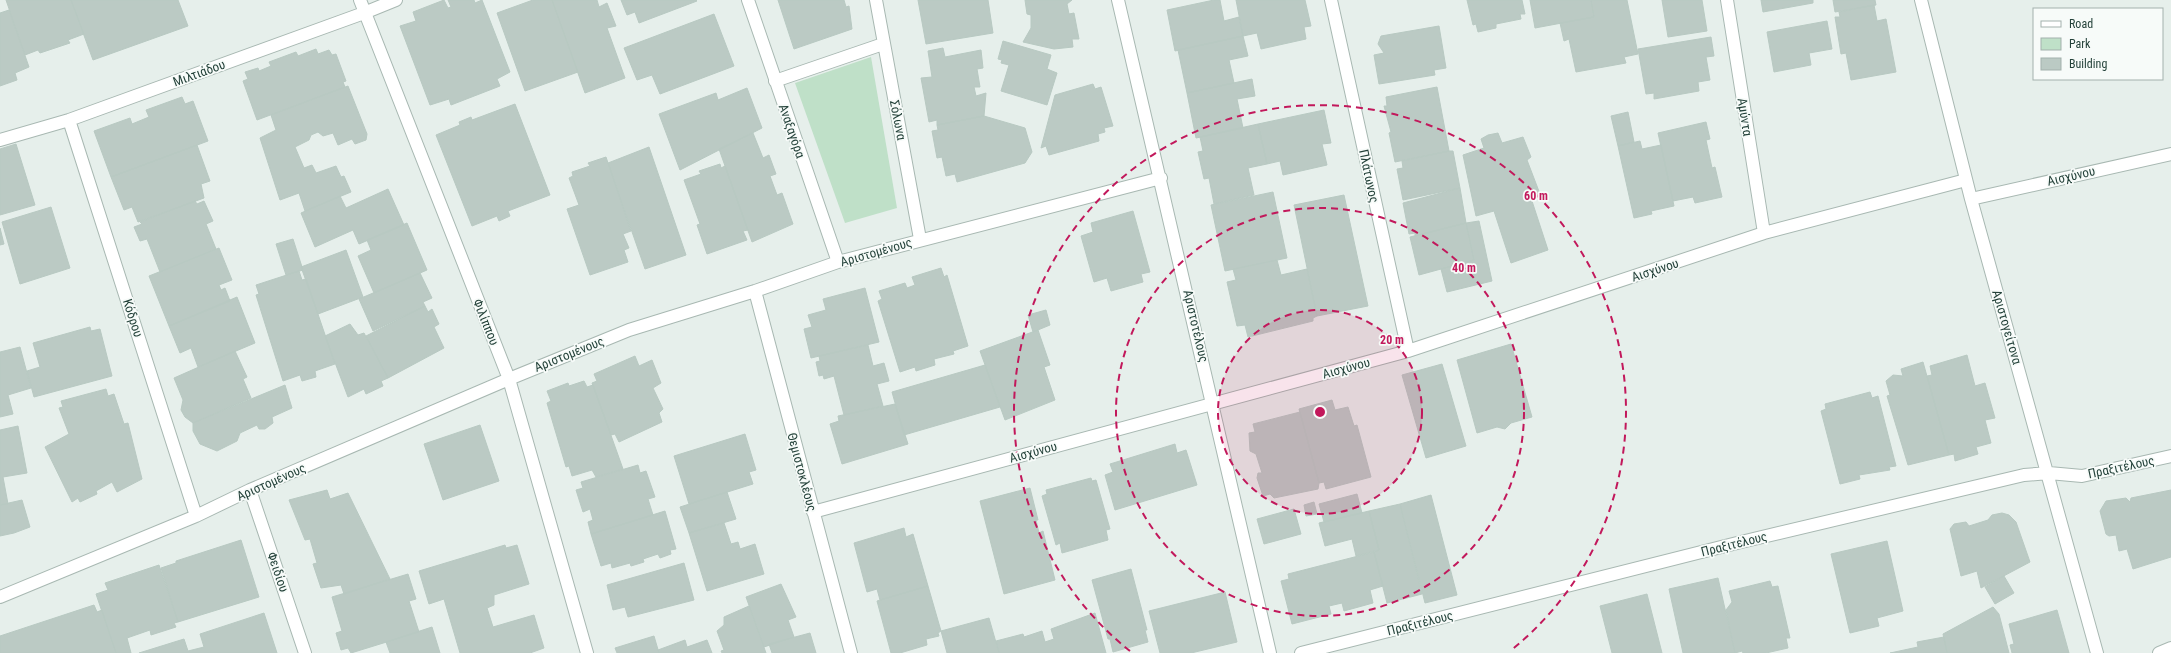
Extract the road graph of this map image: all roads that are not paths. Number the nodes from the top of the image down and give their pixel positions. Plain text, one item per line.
1 (360, 0) edge
2 (396, 0) edge
3 (748, 0) edge
4 (876, 0) edge
5 (1118, 0) edge
6 (1331, 0) edge
7 (1727, 0) edge
8 (1921, 0) edge
9 (364, 13) junction
10 (883, 44) junction
11 (775, 81) junction
12 (69, 120) junction
13 (0, 140) edge
14 (2171, 154) edge
15 (1161, 178) junction
16 (1966, 180) junction
17 (1971, 199) junction
18 (1764, 234) junction
19 (920, 239) junction
20 (838, 262) junction
21 (755, 291) junction
22 (1408, 351) junction
23 (509, 379) junction
24 (1214, 404) junction
25 (2171, 456) edge
26 (2049, 473) junction
27 (250, 490) junction
28 (813, 512) junction
29 (196, 516) junction
30 (0, 597) edge
31 (2171, 648) edge
32 (305, 653) edge
33 (587, 653) edge
34 (851, 653) edge
35 (1270, 653) edge
36 (1300, 653) edge
37 (2097, 653) edge
38 (2159, 653) edge

1 - 9 street, Φιλίππου
2 - 9 street, Μιλτιάδου
3 - 11 street, Αναξαγόρα
4 - 10 street, Σόλωνα
5 - 15 street, Αριστοτέλους
6 - 22 street, Πλάτωνος
7 - 18 street, Αμύντα
8 - 16 street, Αριστογείτονα
9 - 12 street, Μιλτιάδου
9 - 23 street, Φιλίππου
10 - 11 street
10 - 19 street, Σόλωνα
11 - 20 street, Αναξαγόρα
12 - 13 street, Μιλτιάδου
12 - 29 street, Κόδρου
14 - 17 street, Αισχύνου
15 - 19 street, Αριστομένους
15 - 24 street, Αριστοτέλους
16 - 17 street, Αριστογείτονα
16 - 18 street, Αισχύνου
17 - 26 street, Αριστογείτονα
18 - 22 street, Αισχύνου
19 - 20 street, Αριστομένους
20 - 21 street, Αριστομένους
21 - 23 street, Αριστομένους
21 - 28 street, Θεμιστοκλέους
22 - 24 street, Αισχύνου
23 - 27 street, Αριστομένους
23 - 33 street, Φιλίππου
24 - 28 street, Αισχύνου
24 - 35 street, Αριστοτέλους
25 - 26 street, Πραξιτέλους
26 - 36 street, Πραξιτέλους
26 - 37 street, Αριστογείτονα
27 - 29 street, Αριστομένους
27 - 32 street, Φειδίου
28 - 34 street, Θεμιστοκλέους
29 - 30 street, Αριστομένους
31 - 38 street

